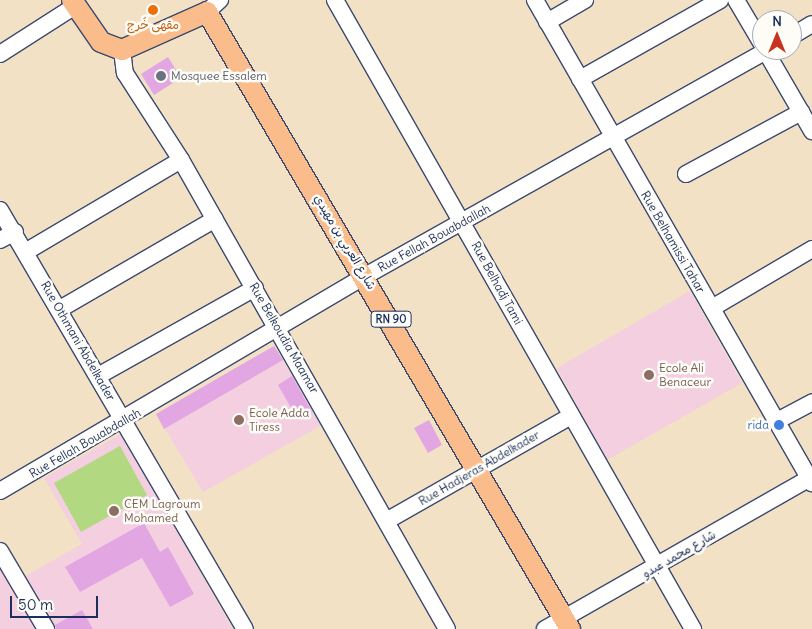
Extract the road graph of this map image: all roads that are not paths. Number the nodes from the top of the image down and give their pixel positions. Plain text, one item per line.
1 (335, 0) edge
2 (535, 0) edge
3 (585, 0) edge
4 (720, 0) edge
5 (736, 0) edge
6 (74, 3) edge
7 (214, 6) edge
8 (548, 22) junction
9 (752, 27) edge
10 (94, 29) junction
11 (122, 50) junction
12 (0, 54) edge
13 (752, 56) edge
14 (771, 60) edge
15 (580, 79) junction
16 (801, 112) junction
17 (812, 131) edge
18 (611, 135) junction
19 (181, 160) junction
20 (686, 174) dead end
21 (0, 210) edge
22 (215, 219) junction
23 (464, 224) junction
24 (15, 232) junction
25 (0, 240) edge
26 (812, 249) edge
27 (27, 251) junction
28 (365, 276) junction
29 (255, 288) junction
30 (712, 308) junction
31 (60, 309) junction
32 (279, 331) junction
33 (98, 376) junction
34 (812, 402) edge
35 (571, 416) junction
36 (125, 421) junction
37 (777, 422) junction
38 (479, 468) junction
39 (811, 479) edge
40 (0, 491) edge
41 (388, 520) junction
42 (0, 551) edge
43 (657, 567) junction
44 (567, 623) edge
45 (46, 629) edge
46 (245, 629) edge
47 (447, 629) edge
48 (545, 629) edge
49 (693, 629) edge

1 - 23 street, Rue Belhadj Tami
2 - 8 street, Rue Belhamissi Tahar
3 - 8 street
4 - 15 street
5 - 9 street
6 - 10 main road
6 - 12 street
7 - 10 main road
7 - 11 main road
7 - 28 main road, شارع العربي بن مهيدي / RN 90
8 - 15 street, Rue Belhamissi Tahar
10 - 11 main road
11 - 19 street, Rue Belkoudia Maamar
13 - 18 street, Rue Fellah Bouabdallah
14 - 16 street
15 - 18 street, Rue Belhamissi Tahar
16 - 17 street
16 - 20 street
18 - 23 street, Rue Fellah Bouabdallah
18 - 30 street, Rue Belhamissi Tahar
19 - 22 street, Rue Belkoudia Maamar
19 - 27 street
21 - 24 street, Rue Othmani Abdelkader
22 - 29 street, Rue Belkoudia Maamar
22 - 31 street
23 - 28 street, Rue Fellah Bouabdallah
23 - 35 street, Rue Belhadj Tami
24 - 25 street
24 - 27 street, Rue Othmani Abdelkader
26 - 30 street
27 - 31 street, Rue Othmani Abdelkader
28 - 32 street, Rue Fellah Bouabdallah
28 - 38 main road, شارع العربي بن مهيدي / RN 90
29 - 32 street, Rue Belkoudia Maamar
29 - 33 street
30 - 37 street, Rue Belhamissi Tahar
31 - 33 street, Rue Othmani Abdelkader
32 - 36 street, Rue Fellah Bouabdallah
32 - 41 street, Rue Belkoudia Maamar
33 - 36 street, Rue Othmani Abdelkader
34 - 37 street
35 - 38 street, Rue Hadjeras Abdelkader
35 - 43 street, Rue Belhadj Tami
36 - 40 street, Rue Fellah Bouabdallah
36 - 46 street, Rue Othmani Abdelkader
37 - 39 street, Rue Belhamissi Tahar
38 - 41 street, Rue Hadjeras Abdelkader
38 - 44 main road, شارع العربي بن مهيدي / RN 90
39 - 43 street, شارع محمد عبدو
41 - 47 street, Rue Belkoudia Maamar
42 - 45 street
43 - 44 street, شارع محمد عبدو
43 - 49 street, Rue Belhadj Tami
44 - 48 street, شارع محمد عبدو

